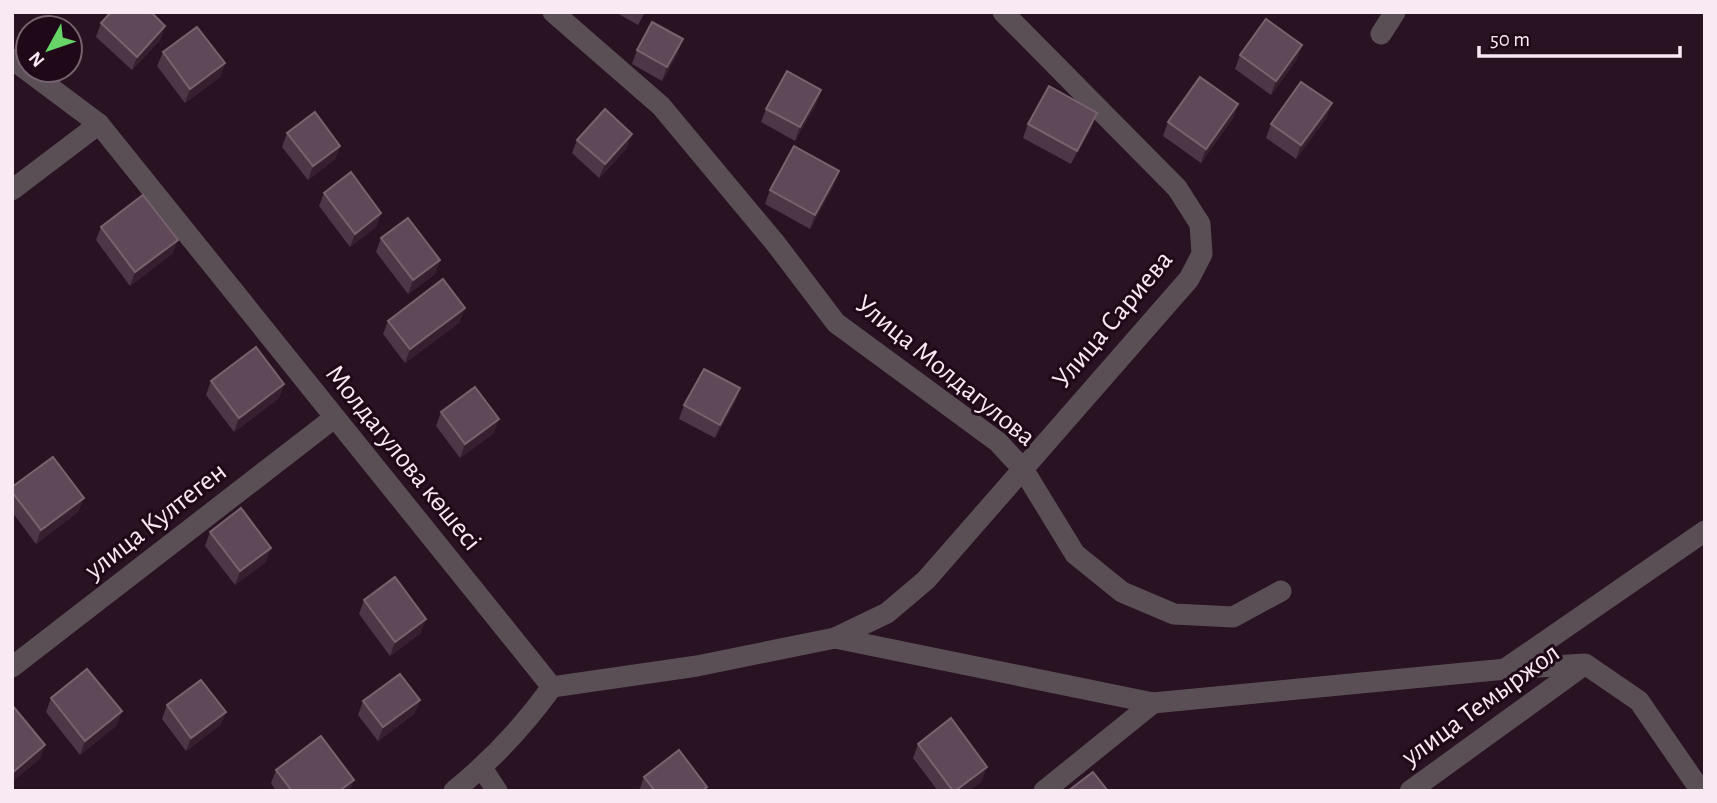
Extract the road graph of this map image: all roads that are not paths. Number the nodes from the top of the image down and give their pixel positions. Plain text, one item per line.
1 (553, 12) edge
2 (1003, 12) edge
3 (1395, 12) edge
4 (1381, 34) dead end
5 (12, 60) edge
6 (99, 124) junction
7 (12, 190) edge
8 (334, 418) junction
9 (1023, 469) junction
10 (1705, 531) edge
11 (1281, 591) dead end
12 (835, 638) junction
13 (1585, 664) junction
14 (12, 667) edge
15 (1506, 669) junction
16 (552, 687) junction
17 (1153, 703) junction
18 (482, 768) junction
19 (454, 791) edge
20 (497, 791) edge
21 (1044, 791) edge
22 (1410, 791) edge
23 (1701, 791) edge

1 - 9 street, Улица Молдагулова
2 - 9 street, Улица Сариева
3 - 4 street
5 - 6 street, Молдагулова көшесі
6 - 7 street
6 - 8 street, Молдагулова көшесі
8 - 14 street, улица Култеген
8 - 16 street, Молдагулова көшесі
9 - 11 street, Улица Молдагулова
9 - 12 street, Улица Сариева
10 - 15 street
12 - 16 street
12 - 17 street
13 - 15 street
13 - 22 street, улица Темыржол
13 - 23 street
15 - 17 street
16 - 18 street
17 - 21 street
18 - 19 street
18 - 20 street

